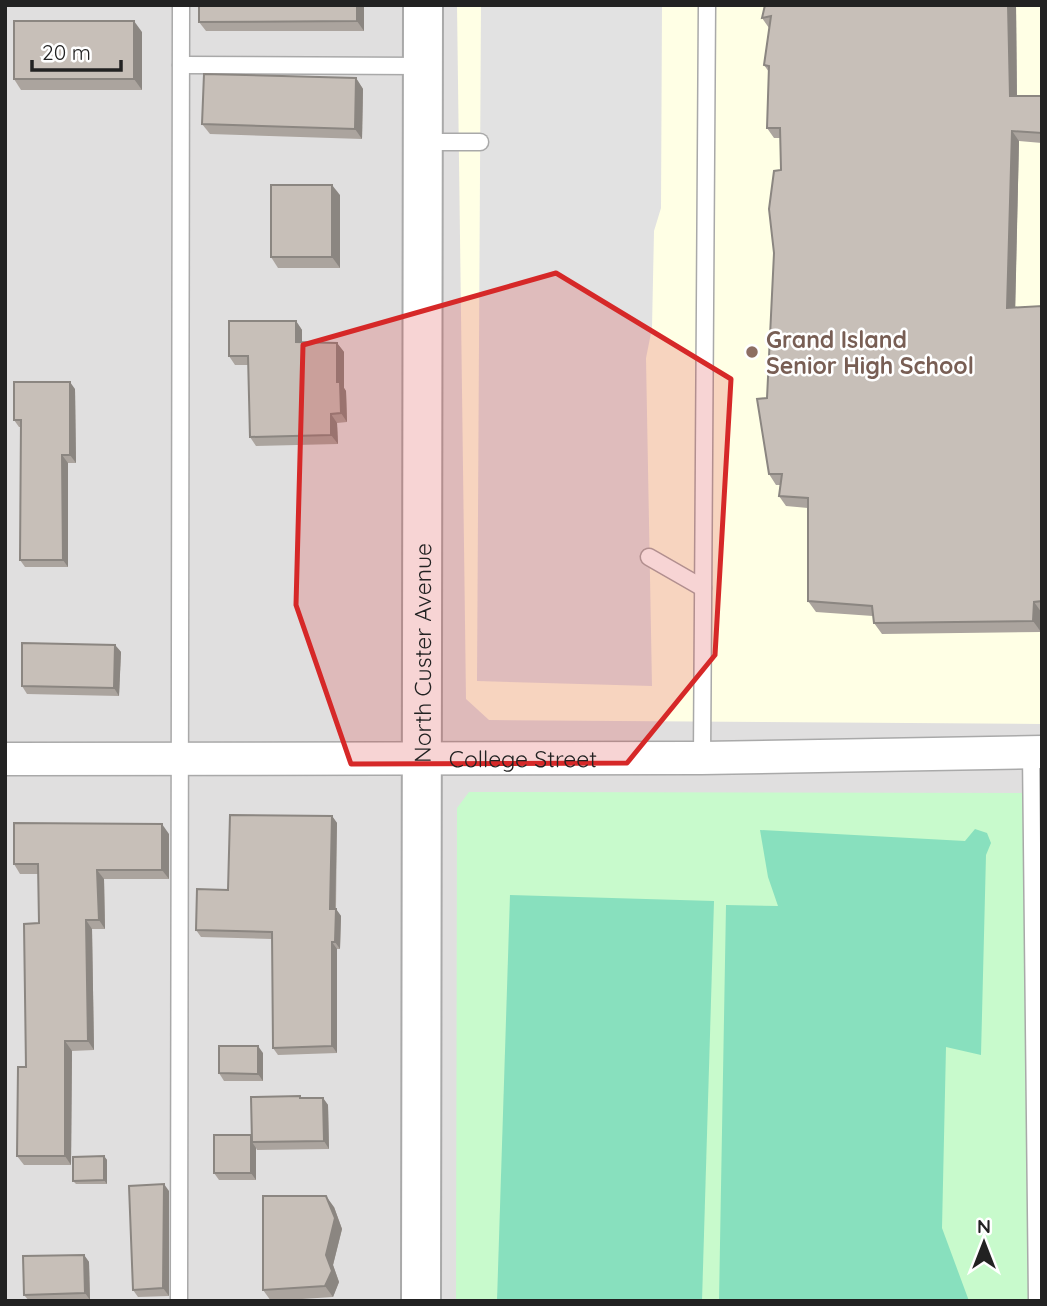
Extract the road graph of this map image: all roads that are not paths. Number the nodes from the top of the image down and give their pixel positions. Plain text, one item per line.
1 (181, 5) edge
2 (422, 5) edge
3 (707, 5) edge
4 (181, 65) junction
5 (423, 66) junction
6 (423, 142) junction
7 (480, 142) dead end
8 (649, 557) dead end
9 (703, 588) junction
10 (1036, 752) edge
11 (422, 758) junction
12 (702, 758) junction
13 (5, 759) edge
14 (180, 760) junction
15 (179, 1301) edge
16 (421, 1301) edge
17 (1037, 1301) edge

1 - 4 lane
2 - 5 street, North Custer Avenue
3 - 9 lane
4 - 5 lane
4 - 14 lane
5 - 6 street, North Custer Avenue
6 - 7 lane
6 - 11 street, North Custer Avenue
8 - 9 lane
9 - 12 lane
10 - 12 street, College Street
10 - 17 lane
11 - 12 street, College Street
11 - 14 street, College Street
11 - 16 street, North Custer Avenue
13 - 14 street, College Street
14 - 15 lane

